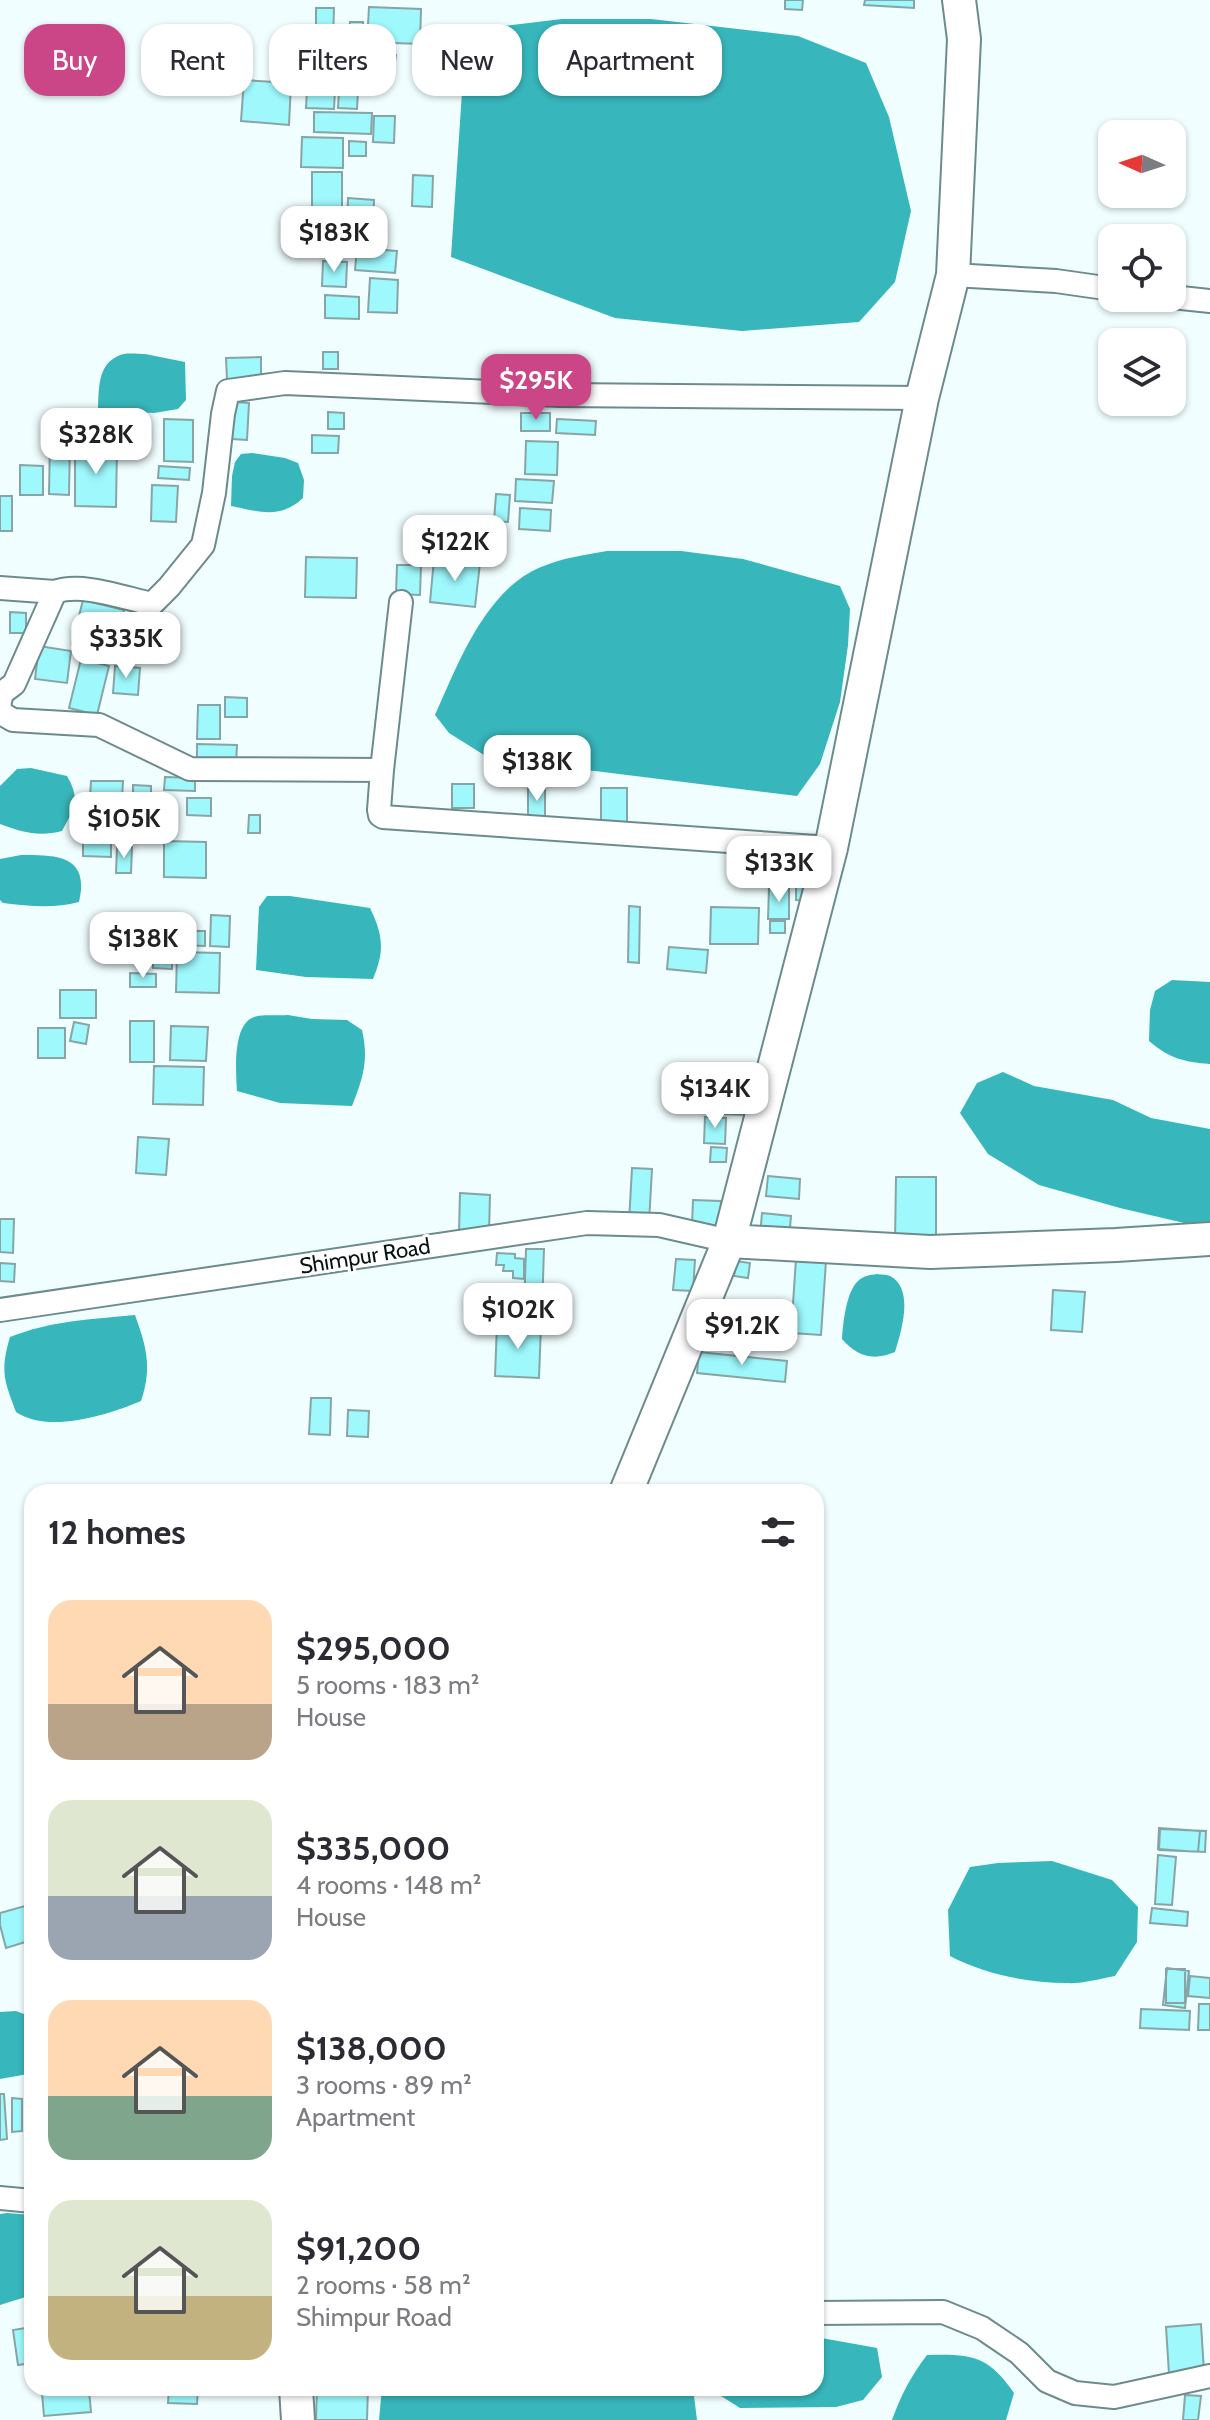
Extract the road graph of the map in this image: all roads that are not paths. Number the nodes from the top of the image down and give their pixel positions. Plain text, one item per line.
1 (959, 0) edge
2 (953, 275) junction
3 (1098, 287) edge
4 (1186, 298) edge
5 (1210, 301) edge
6 (922, 398) junction
7 (0, 588) edge
8 (55, 592) junction
9 (401, 602) dead end
10 (0, 704) edge
11 (382, 770) junction
12 (831, 848) junction
13 (1210, 1239) edge
14 (729, 1241) junction
15 (0, 1310) edge
16 (629, 1484) edge
17 (0, 2198) edge
18 (24, 2200) edge
19 (824, 2313) edge
20 (1210, 2376) edge
21 (296, 2396) edge
22 (298, 2420) edge

1 - 2 street
2 - 3 street
2 - 6 street
4 - 5 street
6 - 8 street
6 - 12 street
7 - 8 street
8 - 10 street
9 - 11 street
10 - 11 street
11 - 12 street
12 - 14 street
13 - 14 street
14 - 15 street, Shimpur Road
14 - 16 street
17 - 18 street
19 - 20 street
21 - 22 street

